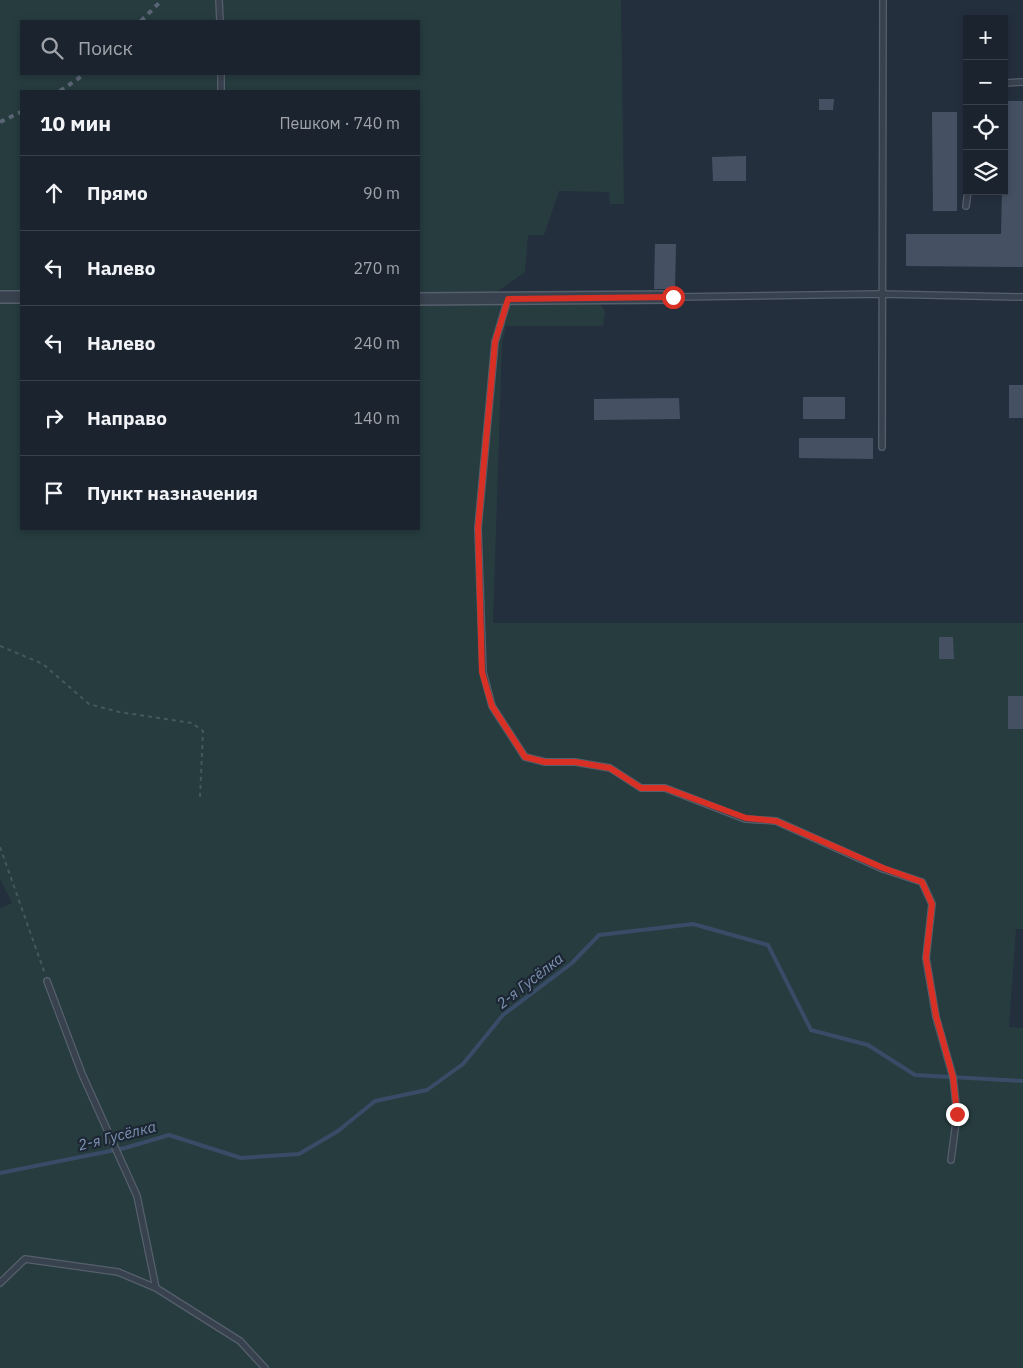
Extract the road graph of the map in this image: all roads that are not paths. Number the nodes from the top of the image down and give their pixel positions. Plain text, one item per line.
1 (219, 0) edge
2 (883, 0) edge
3 (220, 20) edge
4 (220, 75) edge
5 (1023, 82) edge
6 (1008, 83) edge
7 (221, 90) edge
8 (967, 195) edge
9 (966, 206) dead end
10 (881, 294) junction
11 (0, 297) edge
12 (20, 297) edge
13 (673, 297) joint
14 (1023, 297) edge
15 (420, 299) edge
16 (508, 299) junction
17 (882, 447) dead end
18 (47, 981) road end
19 (951, 1160) dead end
20 (0, 1283) edge
21 (156, 1288) junction
22 (265, 1368) edge

1 - 3 lane
2 - 10 lane
4 - 7 lane
5 - 6 lane
8 - 9 lane
10 - 13 lane
10 - 14 lane
10 - 17 lane
11 - 12 street
13 - 16 street
15 - 16 street
16 - 19 lane
18 - 21 lane
20 - 21 lane
21 - 22 lane

